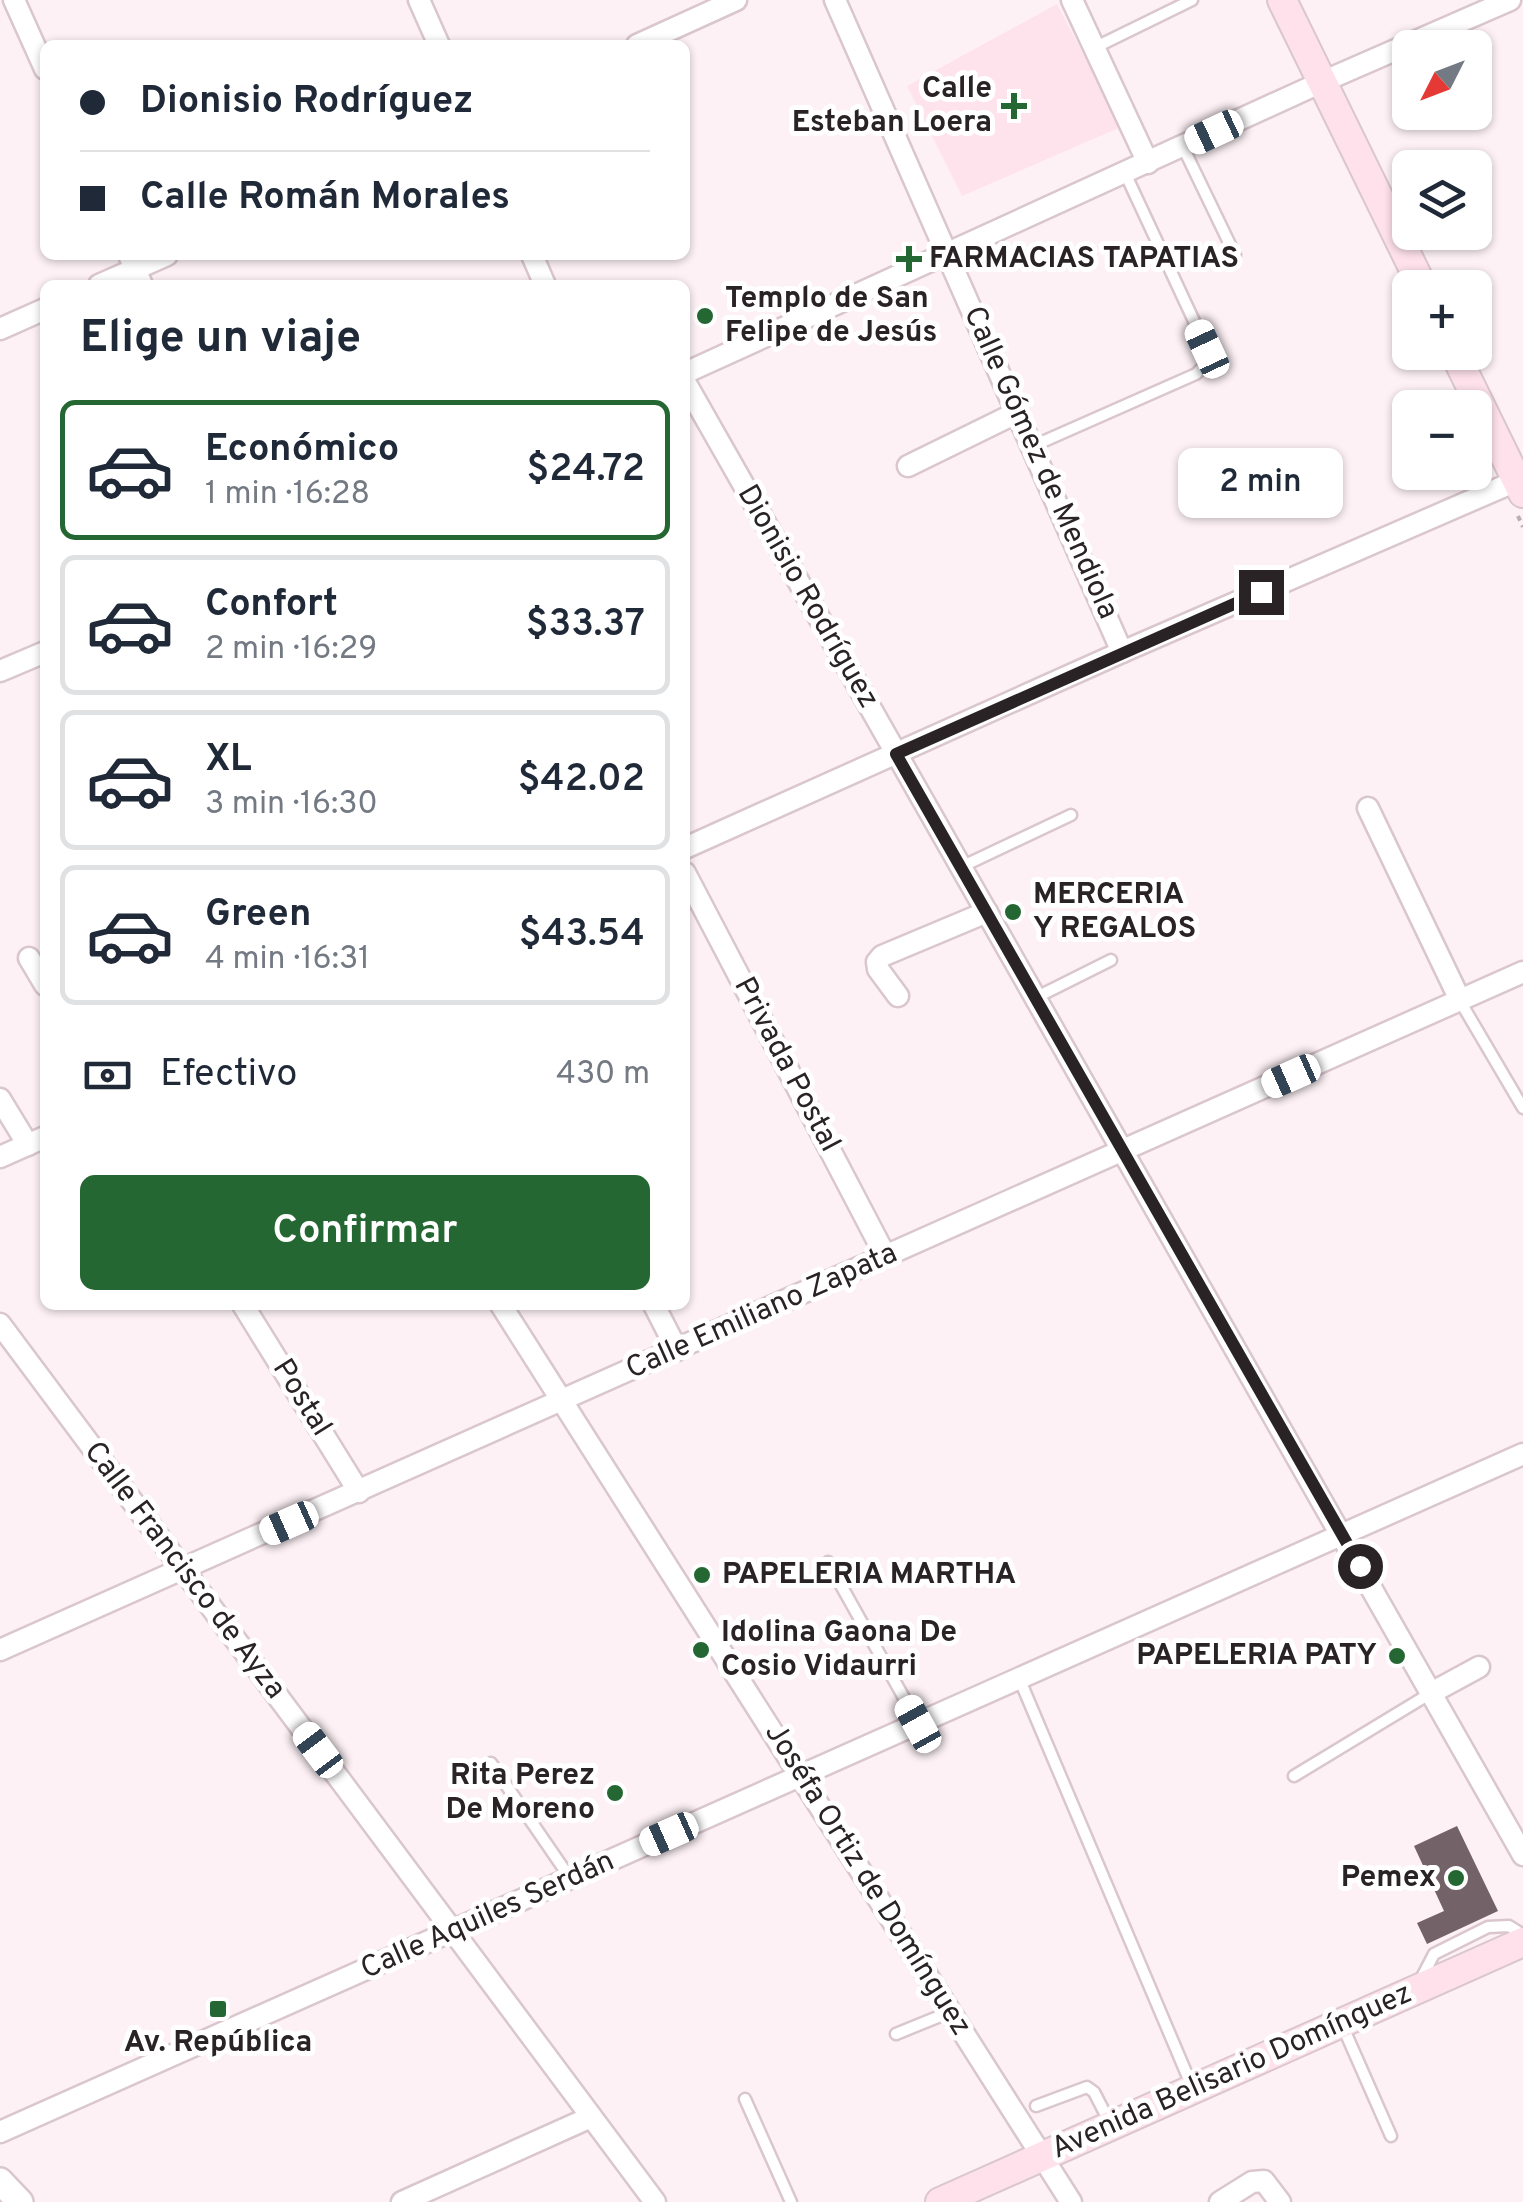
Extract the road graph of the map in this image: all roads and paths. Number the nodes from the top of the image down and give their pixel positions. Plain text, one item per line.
1 (14, 0) edge
2 (419, 0) edge
3 (736, 0) edge
4 (835, 0) edge
5 (1072, 0) edge
6 (1192, 0) edge
7 (1282, 0) edge
8 (1510, 0) edge
9 (437, 40) edge
10 (648, 40) edge
11 (1094, 48) junction
12 (40, 58) edge
13 (1322, 82) junction
14 (1184, 146) junction
15 (1148, 163) junction
16 (1125, 173) junction
17 (947, 251) junction
18 (1235, 255) dead end
19 (135, 270) edge
20 (1414, 270) edge
21 (111, 280) edge
22 (40, 311) edge
23 (0, 330) edge
24 (690, 370) edge
25 (1463, 370) edge
26 (690, 391) edge
27 (1018, 412) junction
28 (1032, 446) junction
29 (908, 466) dead end
30 (1521, 484) edge
31 (1122, 652) junction
32 (40, 654) edge
33 (0, 670) edge
34 (896, 754) junction
35 (1368, 808) dead end
36 (1070, 815) dead end
37 (690, 846) edge
38 (961, 867) junction
39 (690, 882) edge
40 (987, 912) junction
41 (29, 958) dead end
42 (1111, 960) dead end
43 (1523, 972) edge
44 (40, 976) edge
45 (898, 996) dead end
46 (1036, 998) junction
47 (1460, 1000) junction
48 (0, 1099) edge
49 (1523, 1108) edge
50 (36, 1141) edge
51 (1122, 1151) junction
52 (0, 1157) edge
53 (886, 1257) junction
54 (246, 1310) edge
55 (504, 1310) edge
56 (657, 1310) edge
57 (0, 1324) edge
58 (677, 1350) junction
59 (562, 1401) junction
60 (1523, 1454) edge
61 (360, 1492) junction
62 (1342, 1534) junction
63 (828, 1562) dead end
64 (183, 1570) junction
65 (0, 1650) edge
66 (1480, 1667) dead end
67 (1019, 1678) junction
68 (1432, 1694) junction
69 (918, 1724) junction
70 (491, 1762) dead end
71 (800, 1776) junction
72 (1294, 1776) dead end
73 (1523, 1855) edge
74 (571, 1879) junction
75 (453, 1932) junction
76 (1523, 1939) edge
77 (950, 2012) junction
78 (1341, 2023) junction
79 (896, 2034) dead end
80 (1193, 2090) junction
81 (746, 2099) dead end
82 (1036, 2106) dead end
83 (591, 2116) junction
84 (1112, 2126) junction
85 (0, 2132) edge
86 (1390, 2136) dead end
87 (1042, 2157) junction
88 (0, 2181) edge
89 (20, 2202) edge
90 (402, 2202) edge
91 (655, 2202) edge
92 (791, 2202) edge
93 (940, 2202) edge
94 (1071, 2202) edge
95 (1220, 2202) edge
96 (1280, 2202) edge

1 - 12 street
2 - 9 street
3 - 10 street
4 - 17 street, Calle Gómez de Mendiola
5 - 11 street
6 - 11 lane
7 - 13 main road
8 - 13 street
11 - 15 street
13 - 14 street
13 - 20 main road
14 - 15 street
14 - 18 lane
15 - 16 street
16 - 17 street
16 - 28 lane
17 - 24 street
17 - 27 street, Calle Gómez de Mendiola
19 - 21 street
22 - 23 street
25 - 30 main road
26 - 34 street, Dionisio Rodríguez
27 - 28 street, Calle Gómez de Mendiola
27 - 29 street
28 - 31 street, Calle Gómez de Mendiola
30 - 31 street
31 - 34 street
32 - 33 street
34 - 37 street
34 - 38 street, Dionisio Rodríguez
35 - 47 street
36 - 38 lane
38 - 40 street, Dionisio Rodríguez
39 - 53 street, Privada Postal
40 - 45 street
40 - 46 street, Dionisio Rodríguez
41 - 44 street
42 - 46 lane
43 - 47 street, Calle Emiliano Zapata
46 - 51 street, Dionisio Rodríguez
47 - 49 lane
47 - 51 street, Calle Emiliano Zapata
48 - 50 street
50 - 52 street
51 - 53 street, Calle Emiliano Zapata
51 - 62 street, Dionisio Rodríguez
53 - 58 street, Calle Emiliano Zapata
54 - 61 street, Postal
55 - 59 street, Joséfa Ortiz de Domínguez
56 - 58 street
57 - 64 street, Calle Francisco de Ayza
58 - 59 street, Calle Emiliano Zapata
59 - 61 street, Calle Emiliano Zapata
59 - 71 street, Joséfa Ortiz de Domínguez
60 - 62 street, Calle Aquiles Serdán
61 - 64 street, Calle Emiliano Zapata
62 - 67 street, Calle Aquiles Serdán
62 - 68 street, Dionisio Rodríguez
63 - 69 lane
64 - 65 street, Calle Emiliano Zapata
64 - 75 street, Calle Francisco de Ayza
66 - 68 street
67 - 69 street, Calle Aquiles Serdán
67 - 80 lane
68 - 72 lane
68 - 73 street, Dionisio Rodríguez
69 - 71 street, Calle Aquiles Serdán
70 - 74 lane
71 - 74 street, Calle Aquiles Serdán
71 - 77 street, Joséfa Ortiz de Domínguez
74 - 75 street, Calle Aquiles Serdán
75 - 83 street, Calle Francisco de Ayza
75 - 85 street, Calle Aquiles Serdán
76 - 78 main road, Avenida Belisario Domínguez
77 - 79 lane
77 - 87 street, Joséfa Ortiz de Domínguez
78 - 80 main road, Avenida Belisario Domínguez
78 - 86 lane
80 - 84 main road, Avenida Belisario Domínguez
81 - 92 lane
82 - 84 lane
83 - 90 street
83 - 91 street, Calle Francisco de Ayza
84 - 87 main road, Avenida Belisario Domínguez
87 - 93 main road, Avenida Belisario Domínguez
87 - 94 street, Joséfa Ortiz de Domínguez
88 - 89 street
95 - 96 street

